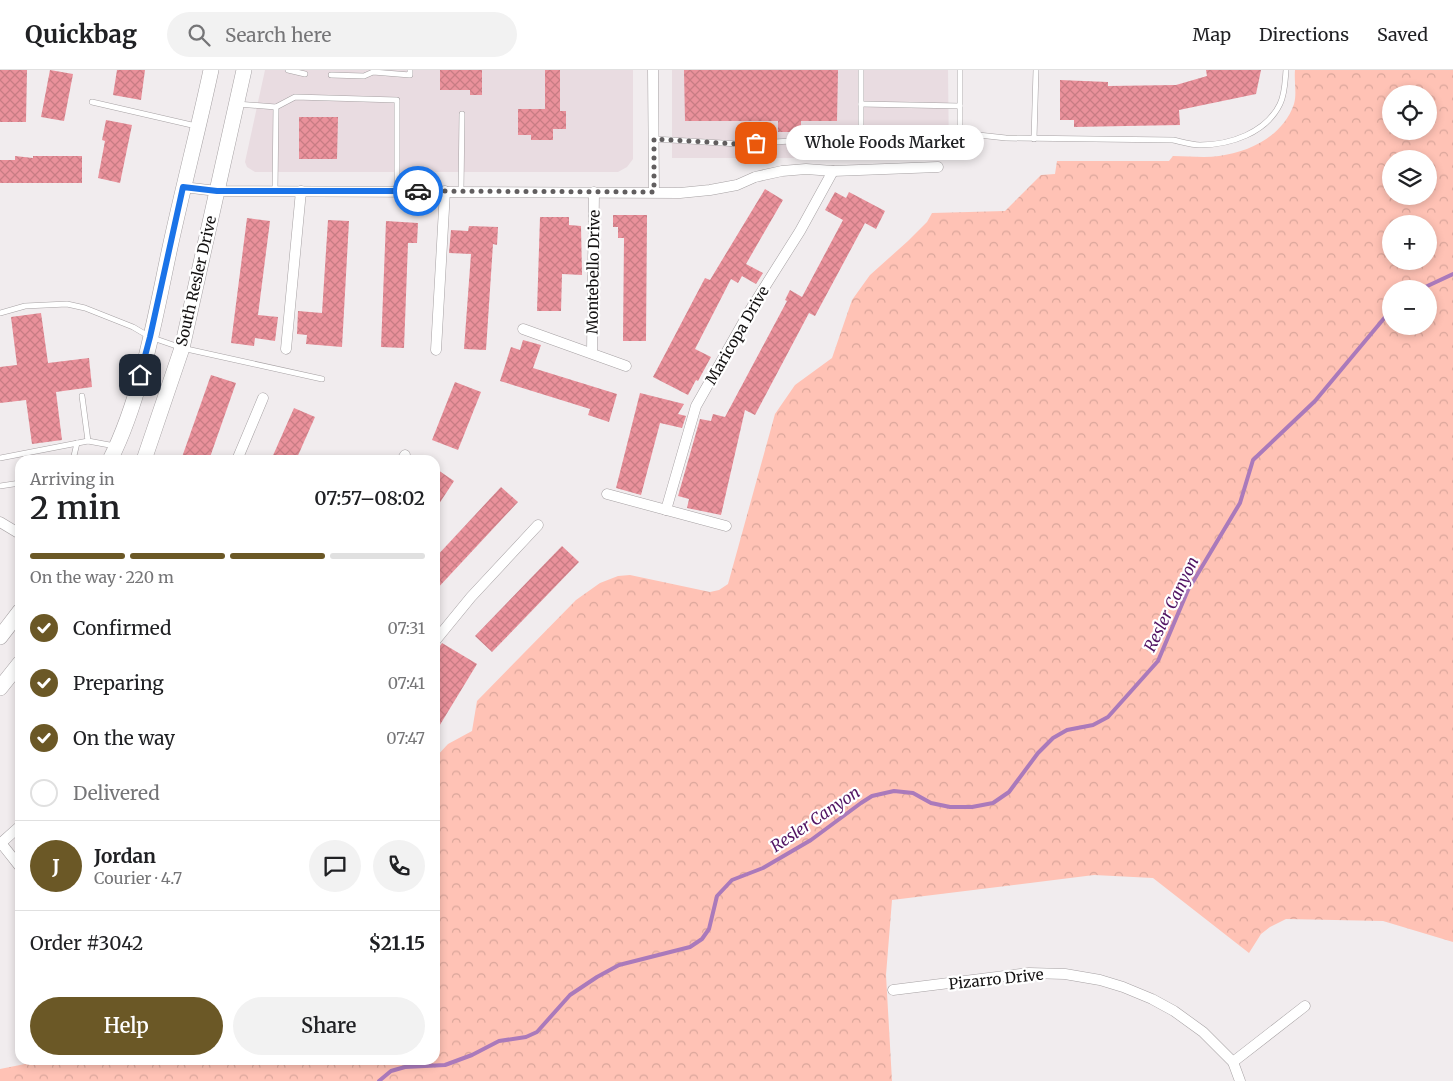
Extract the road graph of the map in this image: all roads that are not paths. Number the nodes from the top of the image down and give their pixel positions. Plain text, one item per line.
1 (211, 70) edge
2 (244, 70) edge
3 (288, 70) edge
4 (410, 70) edge
5 (653, 70) edge
6 (861, 70) edge
7 (960, 70) edge
8 (1036, 70) edge
9 (1286, 70) edge
10 (373, 71) edge
11 (305, 74) dead end
12 (331, 75) dead end
13 (92, 102) dead end
14 (236, 104) junction
15 (861, 104) junction
16 (960, 106) junction
17 (276, 107) junction
18 (462, 114) dead end
19 (199, 126) junction
20 (960, 133) junction
21 (861, 136) junction
22 (1034, 138) junction
23 (654, 139) junction
24 (938, 167) dead end
25 (833, 171) junction
26 (183, 187) junction
27 (217, 191) junction
28 (275, 191) junction
29 (301, 191) junction
30 (396, 191) junction
31 (445, 191) junction
32 (461, 191) junction
33 (594, 192) junction
34 (654, 192) junction
35 (0, 313) edge
36 (523, 329) dead end
37 (150, 337) junction
38 (182, 348) junction
39 (286, 349) dead end
40 (436, 350) dead end
41 (592, 353) junction
42 (626, 366) dead end
43 (322, 379) dead end
44 (82, 396) dead end
45 (263, 398) dead end
46 (88, 440) junction
47 (77, 443) junction
48 (117, 446) junction
49 (15, 455) edge
50 (15, 455) edge
51 (74, 455) edge
52 (112, 455) edge
53 (146, 455) edge
54 (239, 455) edge
55 (0, 458) edge
56 (15, 484) edge
57 (0, 486) edge
58 (607, 494) dead end
59 (666, 510) junction
60 (0, 522) edge
61 (538, 525) dead end
62 (726, 526) dead end
63 (15, 531) edge
64 (15, 618) edge
65 (440, 635) edge
66 (0, 637) edge
67 (15, 669) edge
68 (0, 688) edge
69 (15, 831) edge
70 (1, 844) edge
71 (15, 861) edge
72 (893, 990) dead end
73 (1305, 1006) dead end
74 (1233, 1062) junction
75 (1240, 1081) edge

1 - 19 main road
2 - 14 main road, South Resler Drive
3 - 11 lane
4 - 10 lane
5 - 23 street
6 - 15 lane
7 - 16 lane
8 - 22 lane
9 - 22 lane
10 - 12 lane
13 - 19 lane
14 - 17 lane
14 - 27 main road, South Resler Drive
15 - 16 lane
15 - 21 lane
16 - 20 lane
17 - 28 lane
17 - 30 lane
18 - 32 lane
19 - 26 main road
20 - 21 lane
20 - 22 lane
21 - 23 lane
23 - 34 street
24 - 25 street
25 - 34 street
25 - 59 street, Maricopa Drive
26 - 27 street
26 - 37 main road
27 - 28 street
27 - 38 main road, South Resler Drive
28 - 29 street
29 - 30 street
29 - 39 street
30 - 31 street
31 - 32 street
31 - 40 street
32 - 33 street
33 - 34 street
33 - 41 street, Montebello Drive
35 - 37 lane
36 - 41 street, Montebello Drive
37 - 38 lane
37 - 48 main road
38 - 43 lane
38 - 53 main road, South Resler Drive
41 - 42 street, Montebello Drive
44 - 46 lane
45 - 54 street
46 - 47 lane
46 - 48 lane
47 - 50 lane
47 - 51 lane
48 - 52 main road
49 - 55 lane
56 - 57 lane
58 - 59 street
59 - 62 street
60 - 63 street
61 - 65 street
64 - 66 main road
67 - 68 main road
69 - 70 street
70 - 71 street
72 - 74 street, Pizarro Drive
73 - 74 street
74 - 75 street, Pizarro Drive

